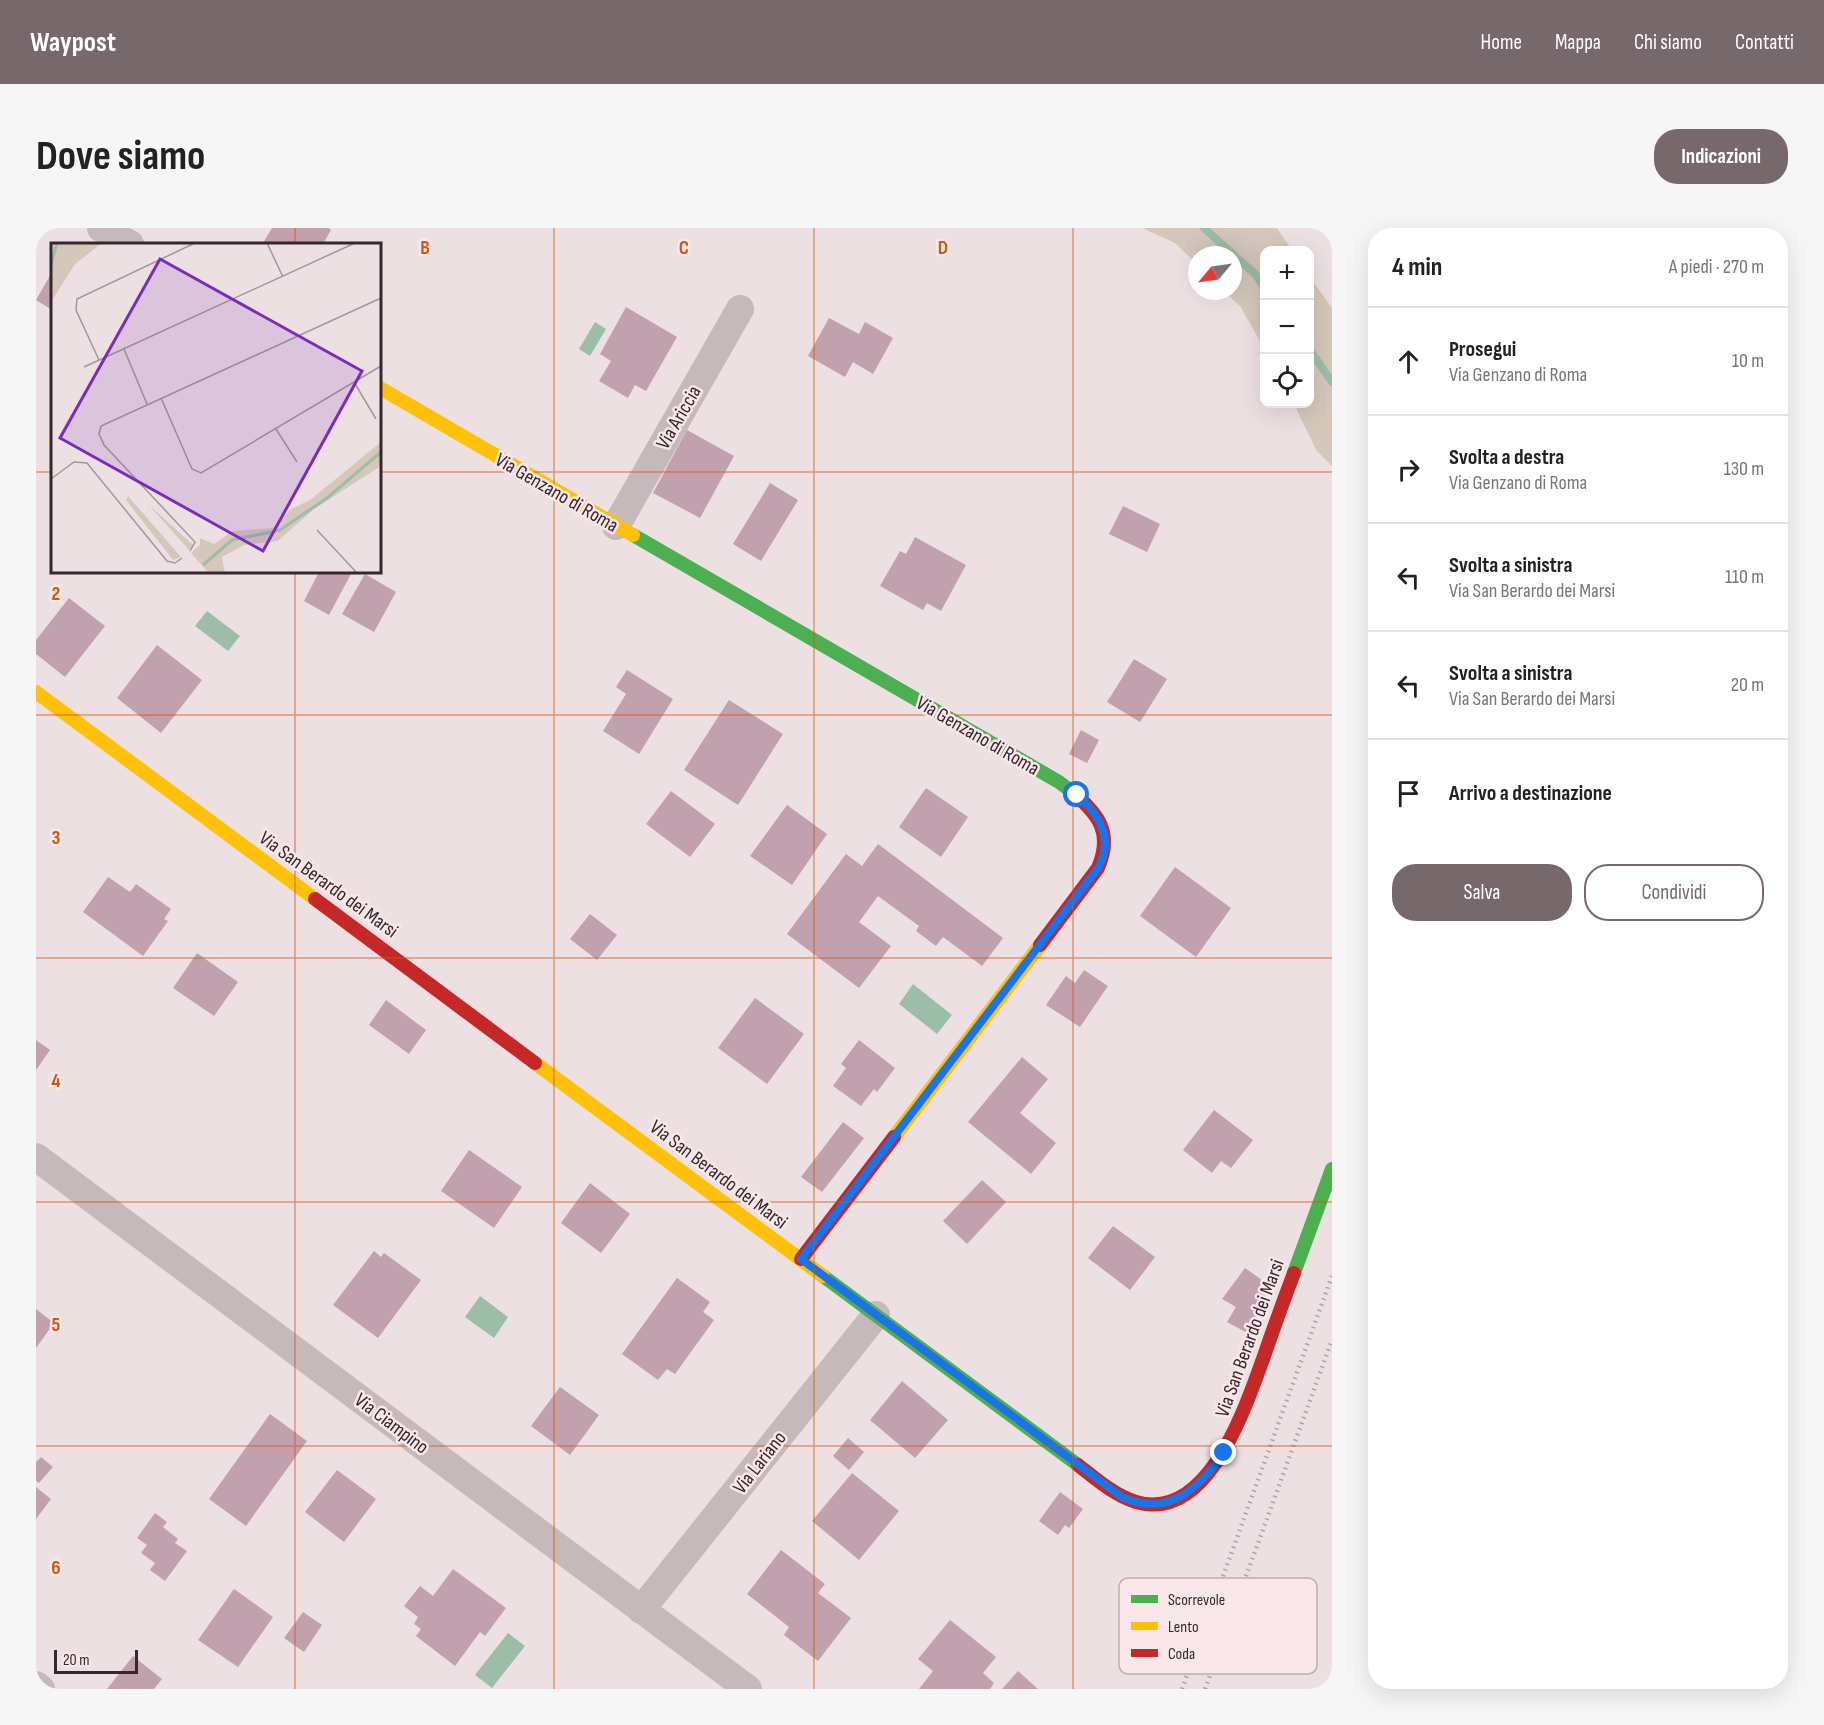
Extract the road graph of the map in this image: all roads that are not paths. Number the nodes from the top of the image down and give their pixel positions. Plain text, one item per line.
1 (740, 309) dead end
2 (381, 389) edge
3 (616, 526) junction
4 (36, 692) edge
5 (36, 1157) edge
6 (1332, 1169) edge
7 (801, 1259) junction
8 (876, 1315) junction
9 (641, 1610) junction
10 (36, 1685) edge
11 (41, 1689) edge
12 (748, 1689) edge

1 - 3 street, Via Ariccia
2 - 3 street, Via Genzano di Roma
3 - 7 street, Via Genzano di Roma
4 - 7 street, Via San Berardo dei Marsi
5 - 9 street, Via Ciampino
6 - 8 street, Via San Berardo dei Marsi
7 - 8 street, Via San Berardo dei Marsi
8 - 9 street, Via Lariano
9 - 12 street, Via Ciampino
10 - 11 street

